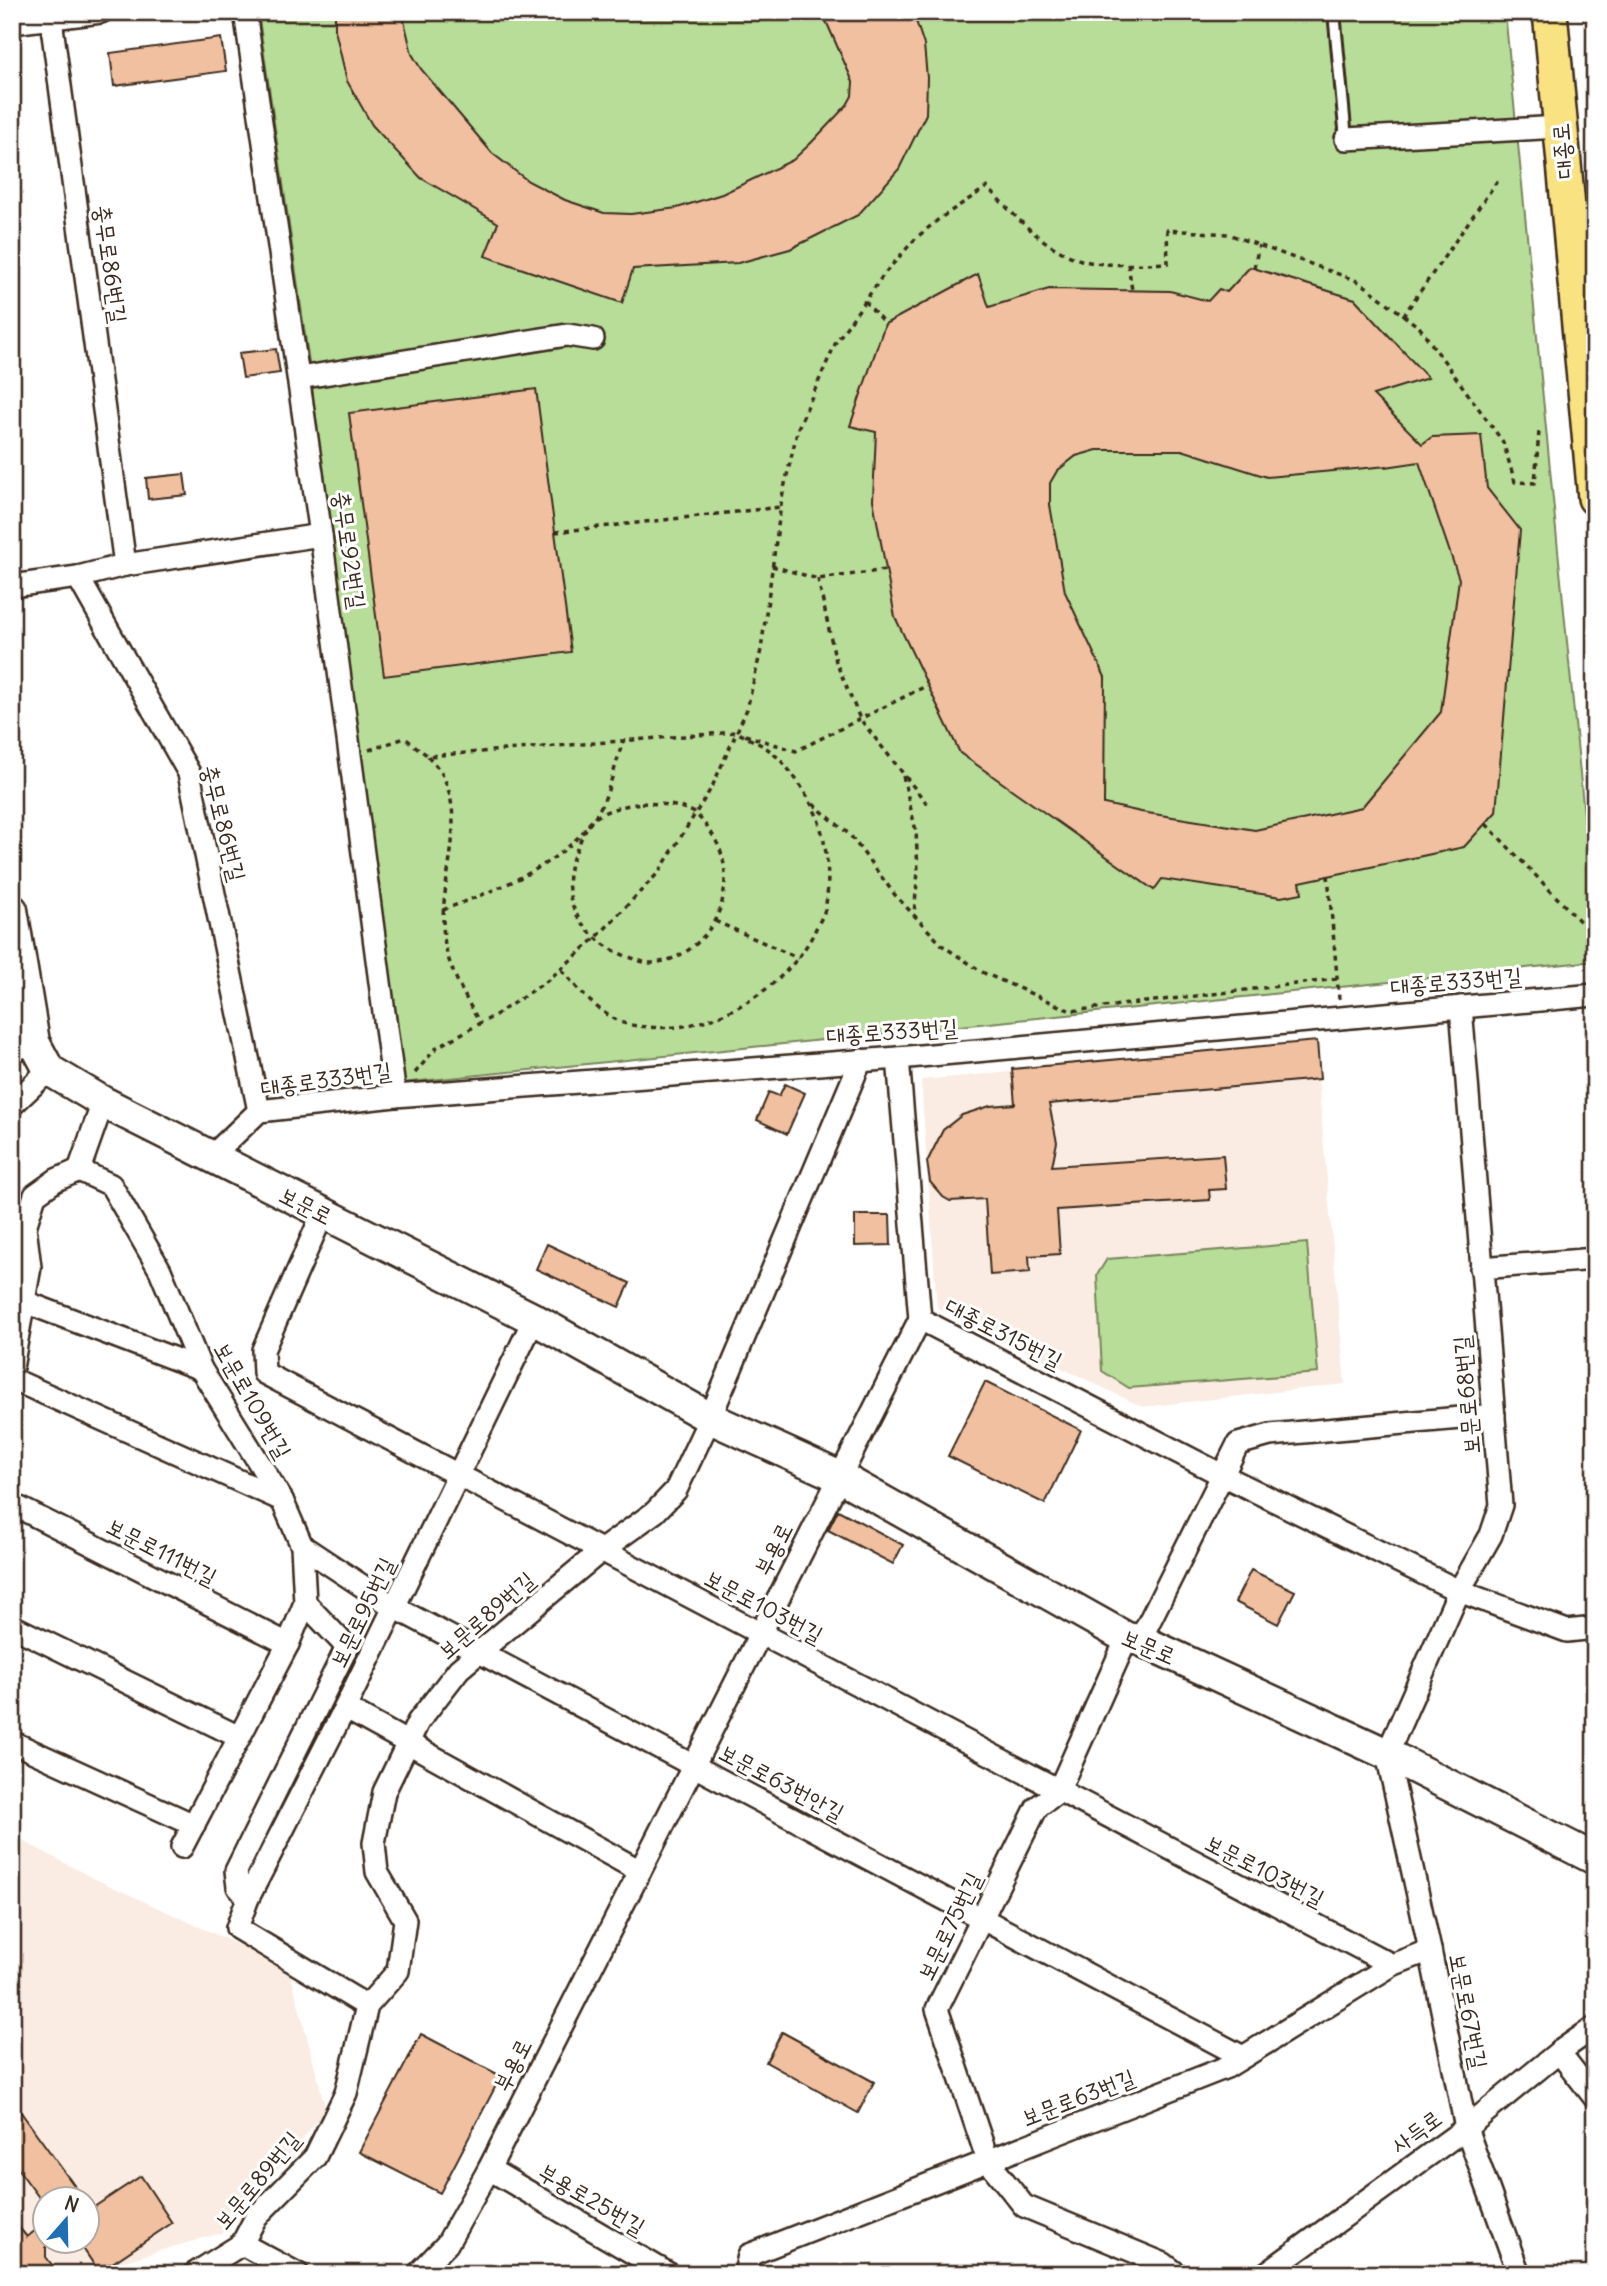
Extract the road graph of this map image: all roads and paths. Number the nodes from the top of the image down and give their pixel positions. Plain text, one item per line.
1 (101, 12) edge
2 (245, 12) edge
3 (1334, 12) edge
4 (1550, 12) edge
5 (51, 15) edge
6 (12, 23) edge
7 (1559, 127) junction
8 (1346, 139) joint
9 (1500, 177) dead end
10 (1259, 245) junction
11 (1128, 264) junction
12 (1254, 268) dead end
13 (1132, 290) dead end
14 (865, 301) junction
15 (1403, 316) junction
16 (885, 324) dead end
17 (593, 339) dead end
18 (299, 378) junction
19 (1539, 432) dead end
20 (1595, 498) edge
21 (781, 507) junction
22 (555, 532) dead end
23 (321, 535) junction
24 (125, 565) junction
25 (772, 566) junction
26 (887, 570) dead end
27 (78, 577) junction
28 (818, 579) junction
29 (12, 586) edge
30 (928, 685) dead end
31 (860, 719) junction
32 (736, 732) junction
33 (623, 741) junction
34 (350, 755) junction
35 (428, 756) junction
36 (903, 774) junction
37 (812, 803) junction
38 (928, 805) dead end
39 (695, 813) junction
40 (590, 823) junction
41 (1486, 824) dead end
42 (1328, 875) dead end
43 (12, 910) edge
44 (443, 911) junction
45 (914, 915) junction
46 (715, 921) junction
47 (1595, 937) edge
48 (596, 939) junction
49 (798, 958) junction
50 (561, 969) junction
51 (1337, 979) junction
52 (1595, 995) edge
53 (1461, 1007) junction
54 (1341, 1018) junction
55 (480, 1024) junction
56 (23, 1046) edge
57 (898, 1058) junction
58 (861, 1059) junction
59 (49, 1070) junction
60 (395, 1096) junction
61 (103, 1102) junction
62 (12, 1105) edge
63 (259, 1111) junction
64 (211, 1157) junction
65 (79, 1170) junction
66 (323, 1213) junction
67 (1595, 1259) edge
68 (1481, 1268) junction
69 (25, 1302) junction
70 (534, 1319) junction
71 (920, 1319) junction
72 (12, 1368) edge
73 (201, 1369) junction
74 (12, 1379) edge
75 (1494, 1415) junction
76 (710, 1418) junction
77 (458, 1475) junction
78 (1222, 1475) junction
79 (840, 1477) junction
80 (282, 1500) junction
81 (12, 1504) edge
82 (302, 1546) junction
83 (601, 1550) junction
84 (1459, 1591) junction
85 (305, 1603) junction
86 (394, 1607) junction
87 (12, 1626) edge
88 (1595, 1628) edge
89 (759, 1633) junction
90 (1133, 1639) junction
91 (288, 1644) junction
92 (479, 1653) junction
93 (345, 1708) junction
94 (239, 1737) junction
95 (12, 1742) edge
96 (408, 1742) junction
97 (1387, 1754) junction
98 (694, 1765) junction
99 (1058, 1792) junction
100 (194, 1825) junction
101 (182, 1847) dead end
102 (1595, 1859) edge
103 (640, 1871) junction
104 (248, 1898) junction
105 (982, 1917) junction
106 (1430, 1950) junction
107 (1392, 1965) junction
108 (367, 2006) junction
109 (1595, 2027) edge
110 (1559, 2052) junction
111 (1243, 2057) junction
112 (1595, 2098) edge
113 (1466, 2128) junction
114 (988, 2161) junction
115 (489, 2169) junction
116 (242, 2245) junction
117 (194, 2274) edge
118 (298, 2274) edge
119 (418, 2274) edge
120 (669, 2274) edge
121 (745, 2274) edge
122 (1177, 2274) edge
123 (1265, 2274) edge
124 (1519, 2274) edge

1 - 5 street
2 - 18 street, 충무로92번길
3 - 8 lane
4 - 7 main road, 대종로
5 - 6 street
5 - 24 street, 충무로86번길
7 - 8 street
7 - 20 main road, 대종로
9 - 15 path
10 - 11 path
10 - 12 path
10 - 15 path
11 - 13 path
11 - 14 path
14 - 16 path
14 - 21 path
15 - 19 path
17 - 18 street
18 - 23 street, 충무로92번길
21 - 22 path
21 - 25 path
23 - 24 street
23 - 34 street, 충무로92번길
24 - 27 street
25 - 28 path
25 - 32 path
26 - 28 path
27 - 29 street
27 - 63 street, 충무로86번길
28 - 31 path
30 - 31 path
31 - 32 path
31 - 36 path
32 - 33 path
32 - 37 path
32 - 39 path
33 - 35 path
33 - 40 path
34 - 35 path
34 - 60 street, 충무로92번길
35 - 44 path
36 - 38 path
36 - 45 path
37 - 45 path
37 - 49 path
39 - 40 path
39 - 46 path
39 - 48 path
40 - 44 path
40 - 48 path
41 - 47 path
42 - 51 path
43 - 56 main road
44 - 55 path
45 - 51 path
46 - 48 path
46 - 49 path
48 - 50 path
49 - 50 path
50 - 55 path
51 - 54 path
52 - 53 street, 대종로333번길
53 - 54 street, 대종로333번길
53 - 68 street, 보문로68번길
54 - 57 street, 대종로333번길
55 - 60 path
56 - 59 main road
57 - 58 street, 대종로333번길
57 - 71 street, 대종로315번길
58 - 60 street, 대종로333번길
58 - 76 street
59 - 61 main road, 보문로
59 - 62 street
60 - 63 street, 대종로333번길
61 - 64 main road, 보문로
61 - 65 street
63 - 64 street, 대종로333번길
64 - 66 main road, 보문로
65 - 69 street
65 - 73 street, 보문로109번길
66 - 70 main road, 보문로
66 - 77 street, 보문로103번길
67 - 68 street
68 - 75 street, 보문로68번길
69 - 72 street
69 - 73 street
70 - 76 main road, 보문로
70 - 77 street, 보문로95번길
71 - 78 street, 대종로315번길
71 - 79 street, 부용로
73 - 80 street, 보문로109번길
74 - 80 street
75 - 78 street
75 - 84 street, 보문로68번길
76 - 79 main road, 보문로
76 - 83 street, 보문로89번길
77 - 83 street, 보문로103번길
77 - 86 street, 보문로95번길
78 - 84 street, 대종로315번길
78 - 90 street, 보문로75번길
79 - 89 street, 부용로
79 - 90 main road, 보문로
80 - 82 street, 보문로109번길
81 - 91 street, 보문로111번길
82 - 85 street, 보문로109번길
82 - 86 street, 보문로63번안길
83 - 89 street, 보문로103번길
83 - 92 street, 보문로89번길
84 - 88 street, 대종로315번길
84 - 97 street, 보문로68번길
85 - 91 street, 보문로109번길
85 - 104 street
86 - 92 street, 보문로63번안길
86 - 93 street, 보문로95번길
87 - 94 street
89 - 98 street, 부용로
89 - 99 street, 보문로103번길
90 - 97 main road, 보문로
90 - 99 street, 보문로75번길
91 - 94 street, 보문로109번길
92 - 96 street, 보문로89번길
92 - 98 street, 보문로63번안길
93 - 96 street
93 - 104 street, 보문로95번길
94 - 100 street, 보문로109번길
95 - 100 street
96 - 103 street
96 - 108 street, 보문로89번길
97 - 102 main road, 보문로
97 - 106 street, 보문로67번길
98 - 103 street, 부용로
98 - 105 street, 보문로63번안길
99 - 105 street, 보문로75번길
99 - 107 street, 보문로103번길
100 - 101 street, 보문로109번길
103 - 115 street, 부용로
104 - 108 street, 보문로95번길
105 - 111 street, 보문로63번안길
105 - 114 street, 보문로75번길
106 - 107 street, 보문로63번길
106 - 113 street, 보문로67번길
107 - 111 street, 보문로63번길
108 - 116 street, 보문로89번길
109 - 110 street, 사득로
110 - 112 street
110 - 113 street, 사득로
111 - 114 street, 보문로63번길
113 - 123 street, 사득로
113 - 124 street, 보문로67번길
114 - 121 street, 보문로63번길
114 - 122 street, 보문로75번길
115 - 119 street, 부용로
115 - 120 street, 부용로25번길
116 - 117 street, 보문로89번길
116 - 118 street

